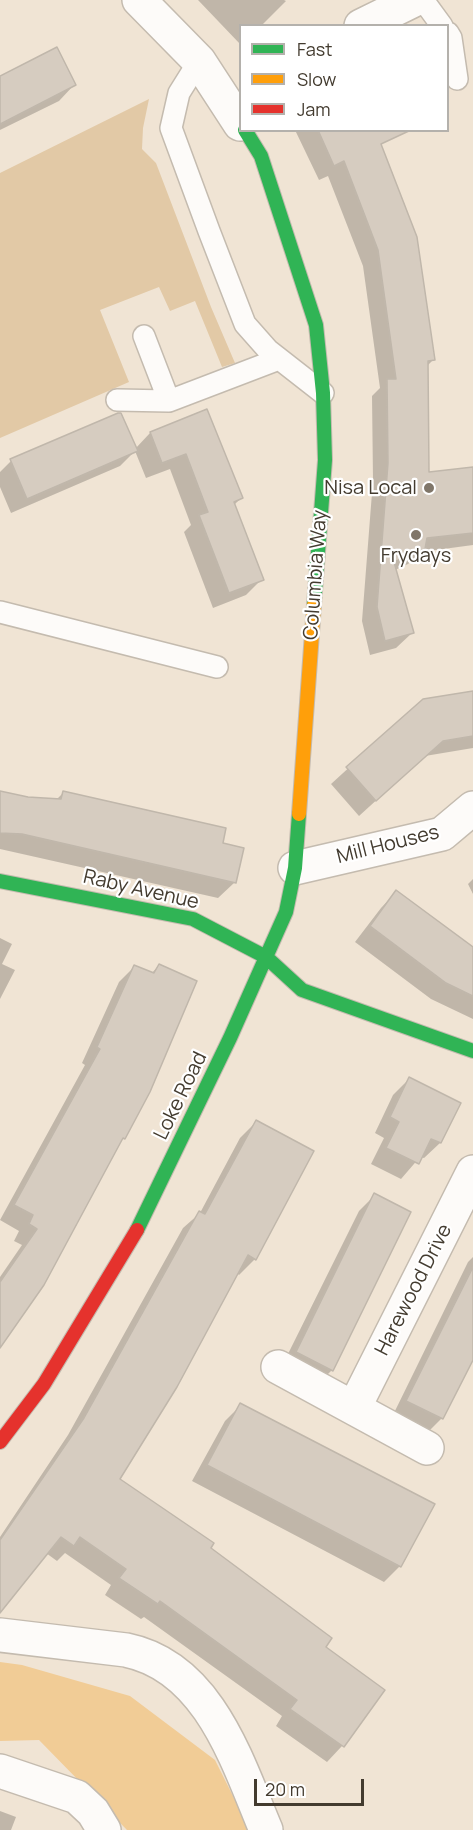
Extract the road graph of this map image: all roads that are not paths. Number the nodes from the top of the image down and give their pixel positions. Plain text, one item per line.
1 (139, 0) edge
2 (414, 0) edge
3 (422, 0) edge
4 (365, 24) edge
5 (427, 24) edge
6 (440, 24) edge
7 (449, 36) edge
8 (199, 61) junction
9 (449, 70) edge
10 (231, 88) edge
11 (239, 120) edge
12 (245, 132) edge
13 (144, 336) dead end
14 (279, 358) junction
15 (323, 393) junction
16 (117, 400) dead end
17 (169, 402) junction
18 (0, 612) edge
19 (217, 667) dead end
20 (473, 808) edge
21 (295, 868) junction
22 (0, 881) edge
23 (266, 957) junction
24 (473, 1051) edge
25 (473, 1172) edge
26 (278, 1367) dead end
27 (354, 1408) junction
28 (0, 1442) edge
29 (427, 1448) dead end
30 (0, 1635) edge
31 (0, 1771) edge
32 (104, 1830) edge
33 (266, 1830) edge

1 - 8 street
2 - 4 street
3 - 5 lane
3 - 6 lane
7 - 9 lane
8 - 10 street
8 - 14 lane
10 - 11 street
12 - 15 street, Columbia Way
13 - 17 lane
14 - 15 lane
14 - 17 lane
15 - 21 street, Columbia Way
16 - 17 lane
18 - 19 lane
20 - 21 street, Mill Houses
21 - 23 street, Columbia Way
22 - 23 street, Raby Avenue
23 - 24 street
23 - 28 street, Loke Road
25 - 27 street, Harewood Drive
26 - 27 street
27 - 29 street
30 - 33 street
31 - 32 street

